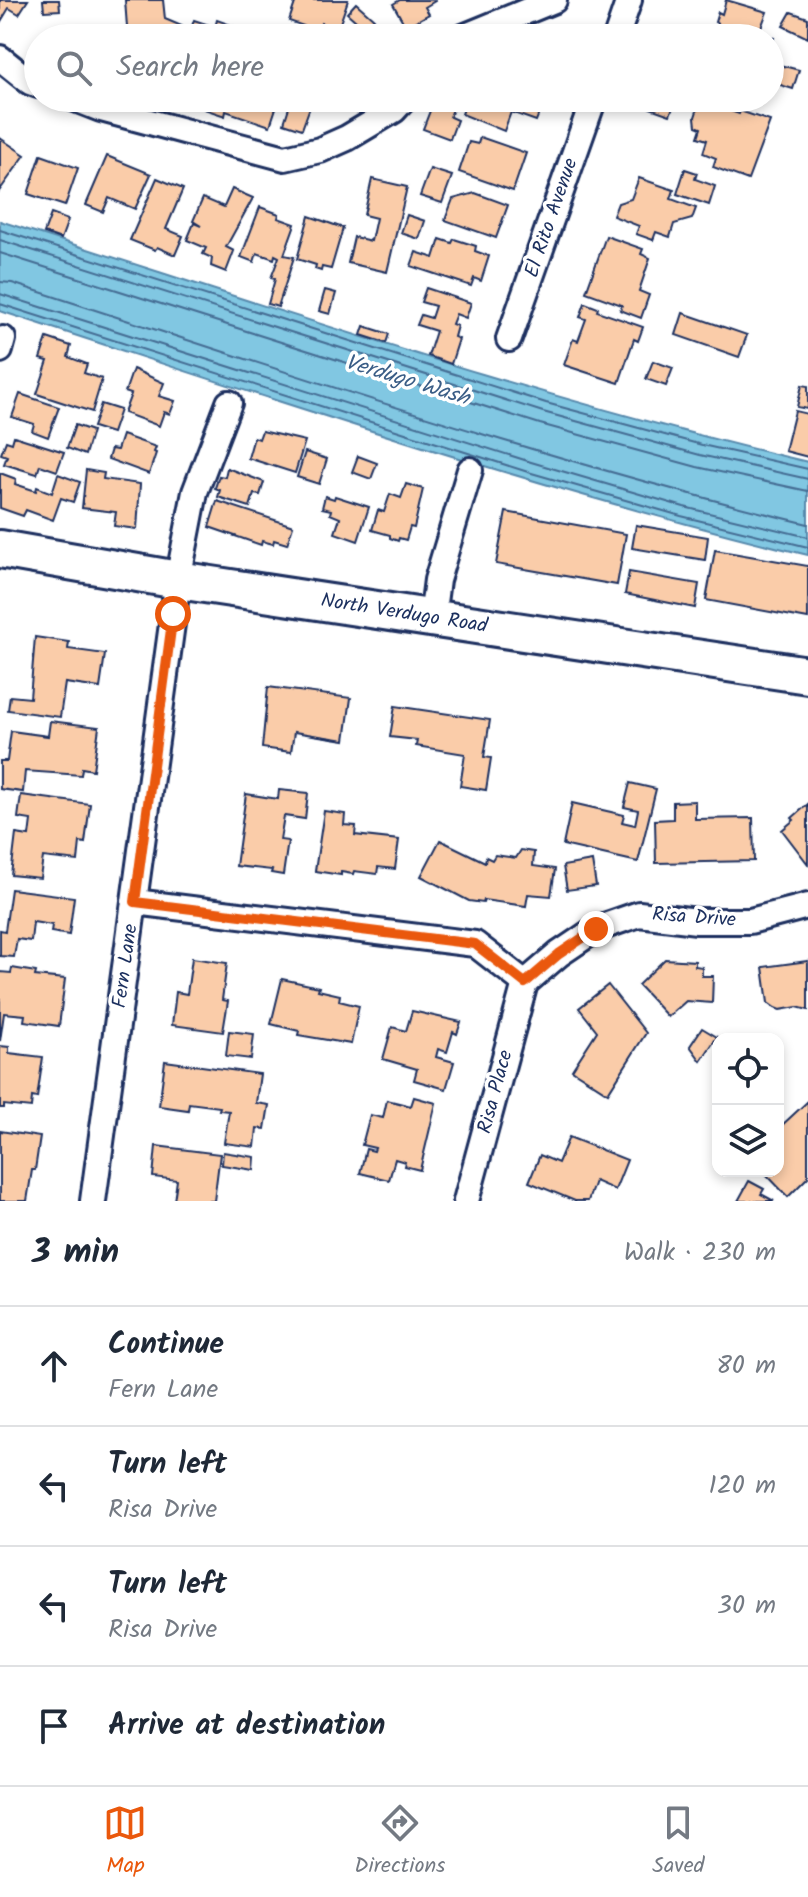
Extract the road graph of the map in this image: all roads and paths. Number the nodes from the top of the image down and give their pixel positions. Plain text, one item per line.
1 (554, 0) edge
2 (629, 0) edge
3 (495, 24) edge
4 (621, 24) edge
5 (0, 58) edge
6 (24, 77) edge
7 (112, 112) edge
8 (391, 112) edge
9 (589, 112) edge
10 (509, 339) dead end
11 (229, 403) dead end
12 (470, 470) dead end
13 (0, 549) edge
14 (178, 580) junction
15 (432, 618) junction
16 (808, 675) edge
17 (135, 902) junction
18 (808, 906) edge
19 (525, 983) junction
20 (93, 1201) edge
21 (466, 1201) edge

1 - 3 street
2 - 4 street
5 - 6 street
7 - 8 street
9 - 10 street, El Rito Avenue
11 - 14 street, Fern Lane
12 - 15 street
13 - 14 main road, North Verdugo Road
14 - 15 main road, North Verdugo Road
14 - 17 street, Fern Lane
15 - 16 main road, North Verdugo Road
17 - 19 street
17 - 20 street, Fern Lane
18 - 19 street, Risa Drive
19 - 21 street, Risa Place

